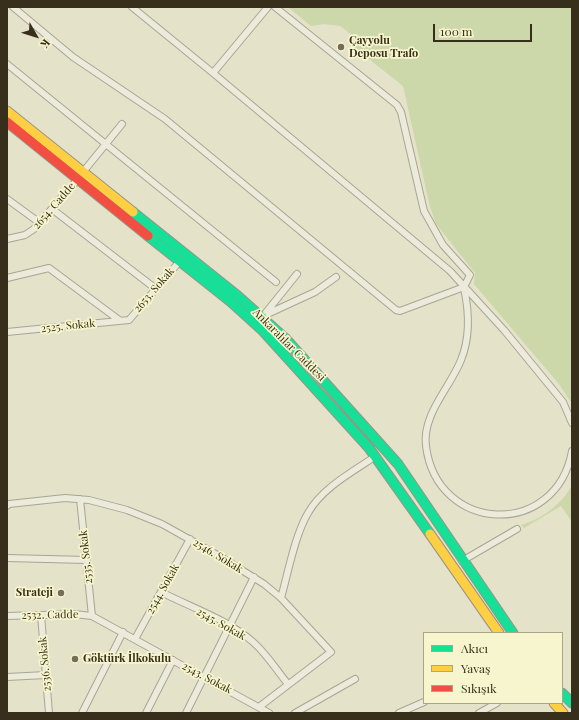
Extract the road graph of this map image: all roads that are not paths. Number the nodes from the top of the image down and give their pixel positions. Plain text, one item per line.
1 (13, 7) edge
2 (132, 7) edge
3 (268, 7) edge
4 (275, 7) edge
5 (7, 64) edge
6 (213, 73) junction
7 (7, 111) edge
8 (7, 122) edge
9 (122, 124) dead end
10 (106, 144) junction
11 (80, 175) junction
12 (7, 199) edge
13 (52, 209) junction
14 (40, 223) junction
15 (7, 239) edge
16 (180, 260) junction
17 (297, 274) dead end
18 (336, 277) dead end
19 (7, 278) edge
20 (276, 282) dead end
21 (464, 287) junction
22 (156, 289) junction
23 (262, 316) junction
24 (119, 320) junction
25 (129, 320) joint
26 (7, 332) edge
27 (572, 423) edge
28 (386, 449) junction
29 (572, 451) edge
30 (376, 456) junction
31 (80, 499) junction
32 (7, 506) edge
33 (517, 529) dead end
34 (190, 539) junction
35 (7, 558) edge
36 (87, 560) junction
37 (462, 561) junction
38 (254, 577) junction
39 (161, 592) junction
40 (281, 598) junction
41 (40, 615) junction
42 (7, 616) edge
43 (92, 616) junction
44 (230, 626) junction
45 (123, 632) junction
46 (498, 632) edge
47 (512, 632) edge
48 (135, 639) junction
49 (173, 660) junction
50 (46, 675) junction
51 (7, 677) edge
52 (204, 677) junction
53 (355, 679) dead end
54 (288, 684) junction
55 (563, 694) edge
56 (423, 702) edge
57 (572, 703) edge
58 (495, 704) edge
59 (555, 704) edge
60 (259, 707) junction
61 (49, 713) edge
62 (82, 713) edge
63 (146, 713) edge
64 (186, 713) edge
65 (270, 713) edge
66 (295, 713) edge
67 (399, 713) edge
68 (479, 713) edge
69 (563, 713) edge

1 - 21 street
2 - 6 street
3 - 6 street
4 - 21 street
5 - 10 street
6 - 21 street
7 - 11 main road, Ankaralılar Caddesi
8 - 11 main road, Ankaralılar Caddesi
9 - 10 street, 2654. Cadde
10 - 11 street, 2654. Cadde
10 - 20 street
11 - 13 street, 2654. Cadde
11 - 16 main road, Ankaralılar Caddesi
11 - 23 main road, Ankaralılar Caddesi
12 - 14 street
13 - 14 street, 2654. Cadde
13 - 22 street
14 - 15 street, 2654. Cadde
16 - 22 street, 2653. Sokak
16 - 30 main road, Ankaralılar Caddesi
17 - 23 street
18 - 23 street
19 - 24 street
21 - 27 street
21 - 29 street
22 - 25 street, 2653. Sokak
23 - 28 main road, Ankaralılar Caddesi
24 - 25 street, 2525. Sokak
24 - 26 street, 2525. Sokak
28 - 30 main road
28 - 37 main road, Ankaralılar Caddesi
30 - 40 street
30 - 46 main road, Ankaralılar Caddesi
31 - 32 street, 2546. Sokak
31 - 34 street, 2546. Sokak
31 - 36 street, 2535. Sokak
33 - 37 street
34 - 38 street, 2546. Sokak
34 - 39 street, 2544. Sokak
35 - 36 street
36 - 43 street, 2535. Sokak
37 - 47 main road, Ankaralılar Caddesi
38 - 40 street, 2546. Sokak
38 - 44 street
39 - 44 street, 2545. Sokak
39 - 48 street, 2544. Sokak
40 - 54 street, 2546. Sokak
41 - 42 street, 2532. Cadde
41 - 43 street, 2532. Cadde
41 - 50 street, 2536. Sokak
43 - 45 street, 2543. Sokak
44 - 52 street
44 - 54 street, 2545. Sokak
45 - 48 street, 2543. Sokak
45 - 62 street
48 - 49 street, 2543. Sokak
49 - 52 street, 2543. Sokak
49 - 63 street
50 - 51 street
50 - 61 street, 2536. Sokak
52 - 60 street, 2543. Sokak
52 - 64 street
53 - 66 street
54 - 60 street
55 - 57 main road
56 - 67 street
58 - 68 street
59 - 69 main road
60 - 65 street, 2543. Sokak

